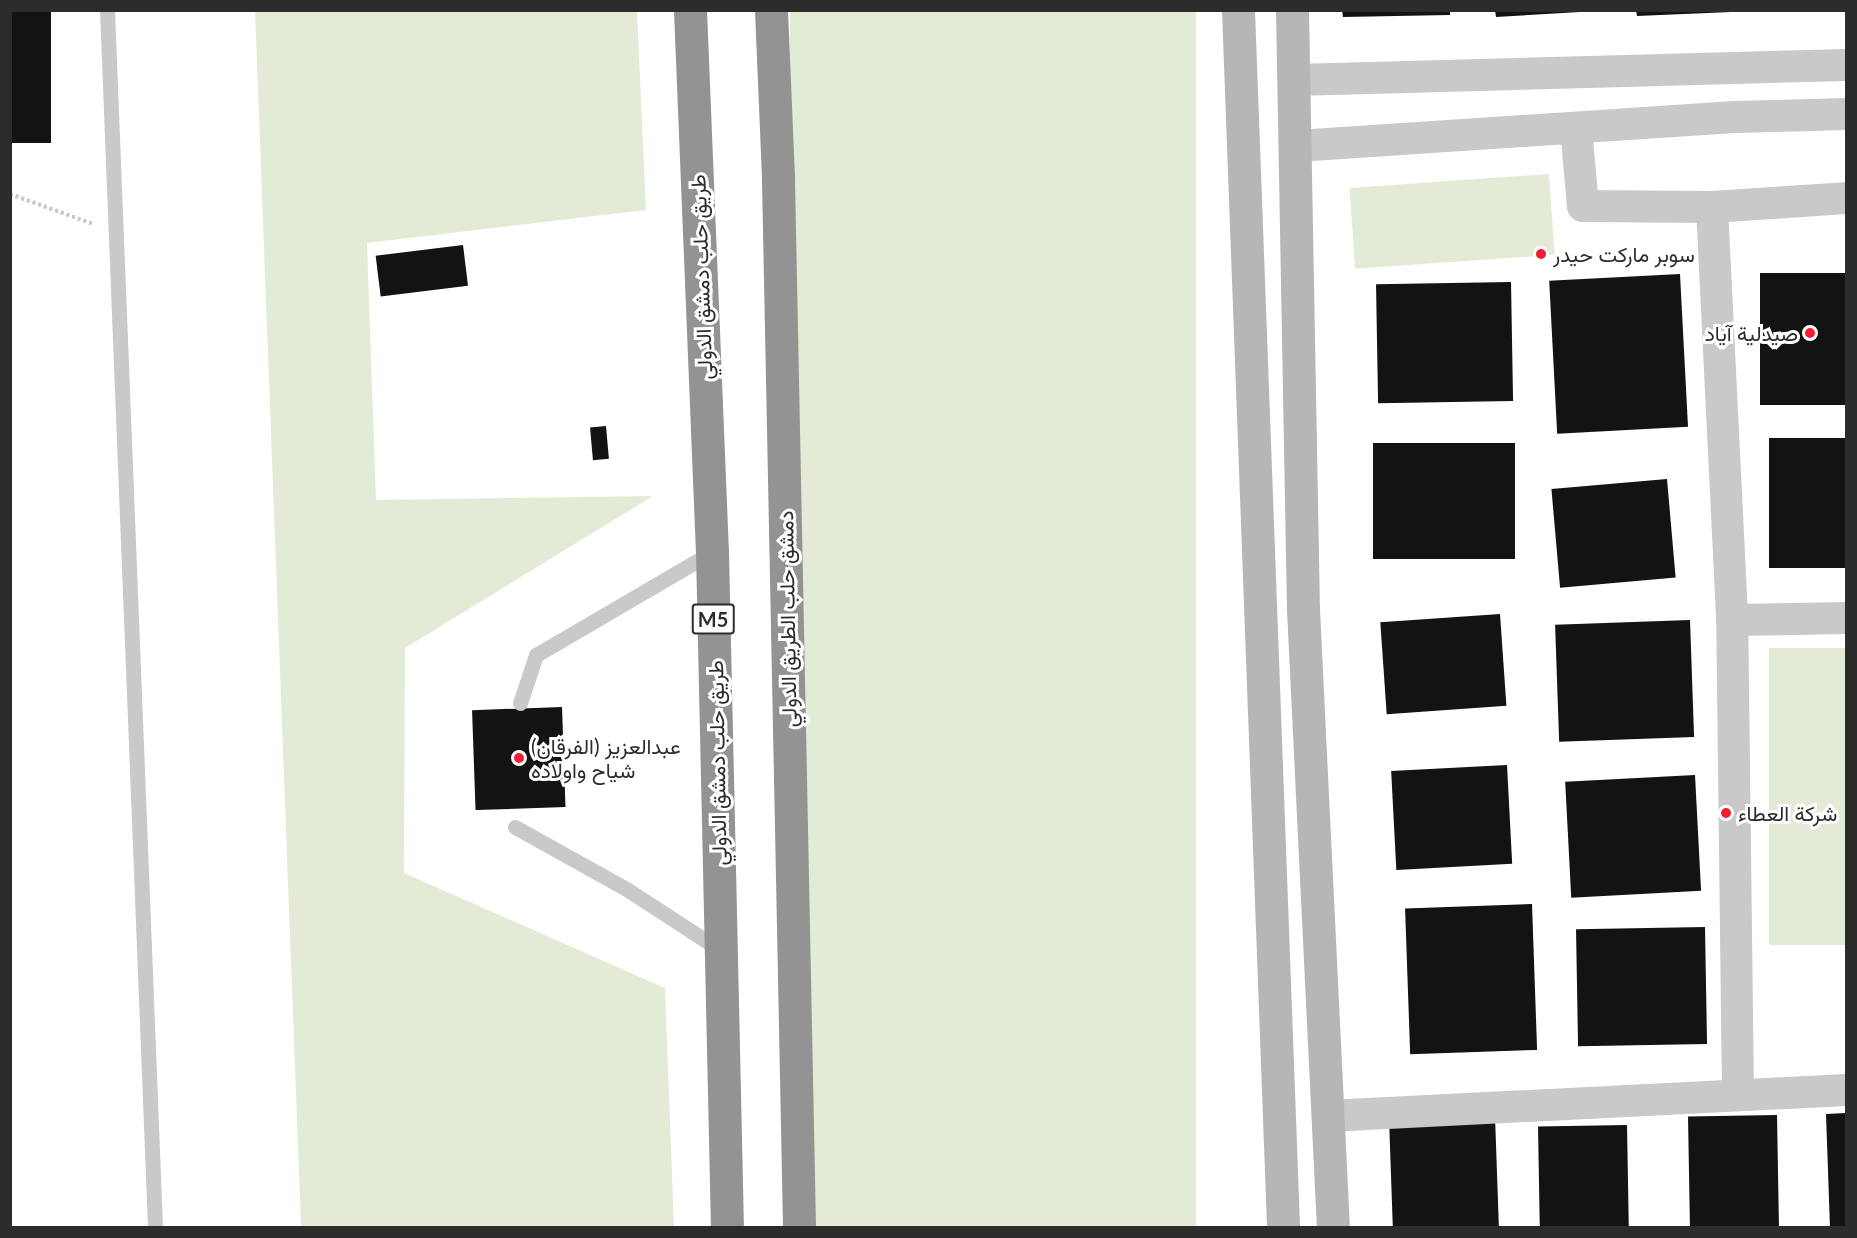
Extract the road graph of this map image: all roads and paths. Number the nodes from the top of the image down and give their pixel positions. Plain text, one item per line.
1 (107, 10) edge
2 (690, 10) edge
3 (771, 10) edge
4 (1238, 10) edge
5 (1292, 10) edge
6 (1846, 65) edge
7 (1737, 68) junction
8 (1295, 80) junction
9 (1846, 114) edge
10 (1738, 117) junction
11 (1576, 128) junction
12 (1297, 146) junction
13 (10, 194) edge
14 (1846, 198) edge
15 (1712, 207) junction
16 (116, 232) junction
17 (712, 552) junction
18 (1846, 618) edge
19 (1732, 620) junction
20 (520, 703) dead end
21 (515, 827) dead end
22 (722, 951) junction
23 (1846, 1090) edge
24 (1738, 1095) junction
25 (1328, 1116) junction
26 (155, 1227) edge
27 (727, 1227) edge
28 (799, 1227) edge
29 (1283, 1227) edge
30 (1333, 1227) edge

1 - 16 lane
2 - 17 highway, طريق حلب دمشق الدولي / M5
3 - 28 highway, دمشق حلب الطريق الدولي
4 - 29 street
5 - 8 street
6 - 7 street
7 - 8 street
7 - 10 street
8 - 12 street
9 - 10 street
10 - 11 street
11 - 12 street
11 - 15 street
12 - 25 street
13 - 16 path
14 - 15 street
15 - 19 street
16 - 26 lane
17 - 20 lane
17 - 22 highway, طريق حلب دمشق الدولي / M5
18 - 19 street
19 - 24 street
21 - 22 lane
22 - 27 highway, طريق حلب دمشق الدولي / M5
23 - 24 street
24 - 25 street
25 - 30 street

